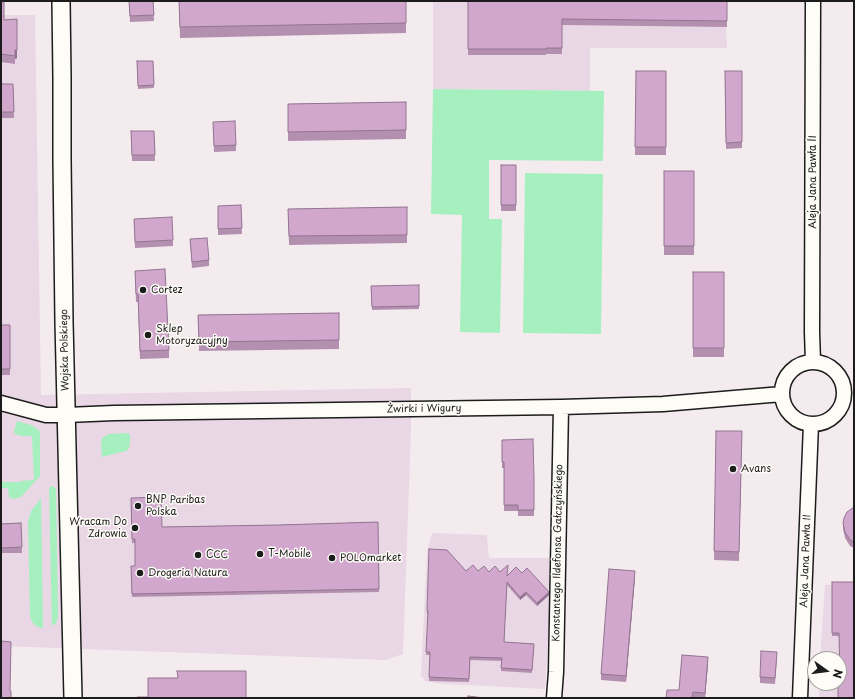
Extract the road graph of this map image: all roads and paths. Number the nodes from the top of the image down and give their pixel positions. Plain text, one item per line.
1 (61, 1) edge
2 (814, 1) edge
3 (813, 362) junction
4 (849, 392) edge
5 (782, 394) junction
6 (1, 404) edge
7 (561, 407) junction
8 (67, 415) junction
9 (811, 424) junction
10 (73, 698) edge
11 (554, 698) edge
12 (800, 698) edge

1 - 8 street, Wojska Polskiego
2 - 3 street, Aleja Jana Pawła II
3 - 4 street
3 - 5 street
4 - 9 street
5 - 7 street, Żwirki i Wigury
5 - 9 street
6 - 8 street, Żwirki i Wigury
7 - 8 street, Żwirki i Wigury
7 - 11 street, Konstantego Ildefonsa Gałczyńskiego
8 - 10 street, Wojska Polskiego
9 - 12 street, Aleja Jana Pawła II

